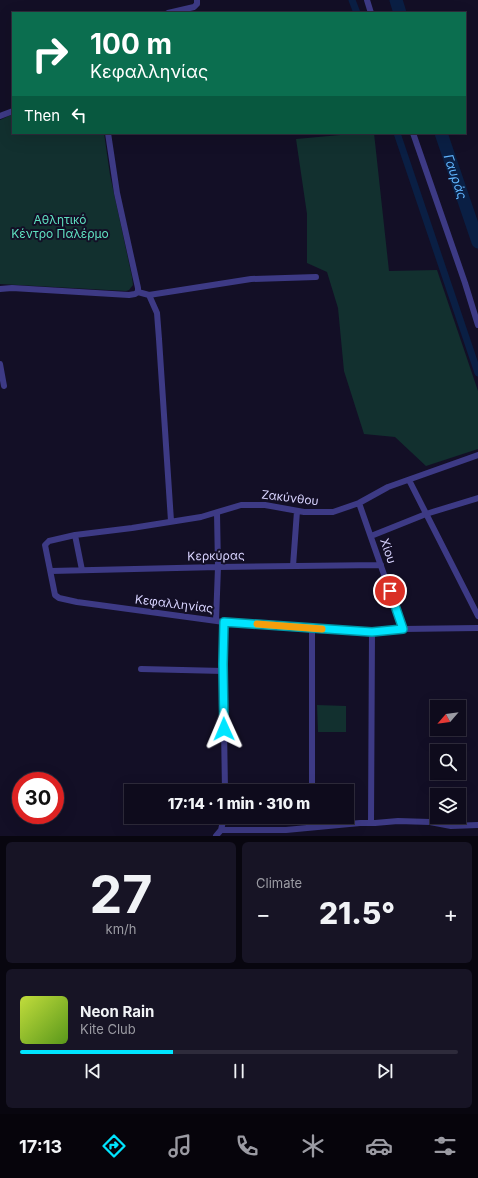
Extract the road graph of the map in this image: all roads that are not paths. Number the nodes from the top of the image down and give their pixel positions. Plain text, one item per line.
1 (197, 0) edge
2 (367, 0) edge
3 (172, 12) edge
4 (371, 12) edge
5 (12, 111) edge
6 (0, 116) edge
7 (108, 134) edge
8 (413, 134) edge
9 (316, 277) dead end
10 (0, 289) edge
11 (138, 292) junction
12 (149, 295) junction
13 (478, 325) edge
14 (0, 364) edge
15 (4, 386) dead end
16 (478, 455) edge
17 (410, 480) junction
18 (478, 498) edge
19 (359, 503) junction
20 (297, 511) junction
21 (217, 513) junction
22 (426, 514) junction
23 (171, 521) junction
24 (75, 535) junction
25 (371, 536) junction
26 (381, 565) junction
27 (293, 566) junction
28 (218, 567) junction
29 (82, 570) junction
30 (51, 571) junction
31 (478, 616) edge
32 (216, 621) junction
33 (224, 622) junction
34 (312, 628) junction
35 (478, 628) edge
36 (403, 629) junction
37 (372, 632) junction
38 (141, 669) dead end
39 (223, 671) junction
40 (225, 784) edge
41 (312, 784) edge
42 (371, 823) junction
43 (222, 824) edge
44 (478, 825) edge
45 (312, 827) joint
46 (221, 830) junction
47 (216, 836) edge

1 - 3 street
2 - 4 street
5 - 6 street
7 - 11 street
8 - 13 street
9 - 12 street
10 - 11 street
11 - 12 street
12 - 23 street
14 - 15 street
16 - 17 street, Ζακύνθου
17 - 19 street, Ζακύνθου
17 - 22 street
18 - 22 street
19 - 20 street, Ζακύνθου
19 - 25 street, Χίου
20 - 21 street, Ζακύνθου
20 - 27 street
21 - 23 street, Ζακύνθου
21 - 28 street
22 - 25 street
22 - 31 street
23 - 24 street, Ζακύνθου
24 - 29 street
24 - 30 street, Ζακύνθου
25 - 26 street, Χίου
26 - 27 street, Κερκύρας
26 - 36 street, Χίου
27 - 28 street, Κερκύρας
28 - 29 street, Κερκύρας
28 - 32 street
29 - 30 street, Κερκύρας
30 - 32 street, Κεφαλληνίας
32 - 33 street, Κεφαλληνίας
33 - 34 street, Κεφαλληνίας
33 - 39 street
34 - 37 street, Κεφαλληνίας
34 - 41 street
35 - 36 street, Κεφαλληνίας
36 - 37 street, Κεφαλληνίας
37 - 42 street
38 - 39 street
39 - 40 street
42 - 44 street
42 - 45 street
43 - 46 street
45 - 46 street
46 - 47 street

